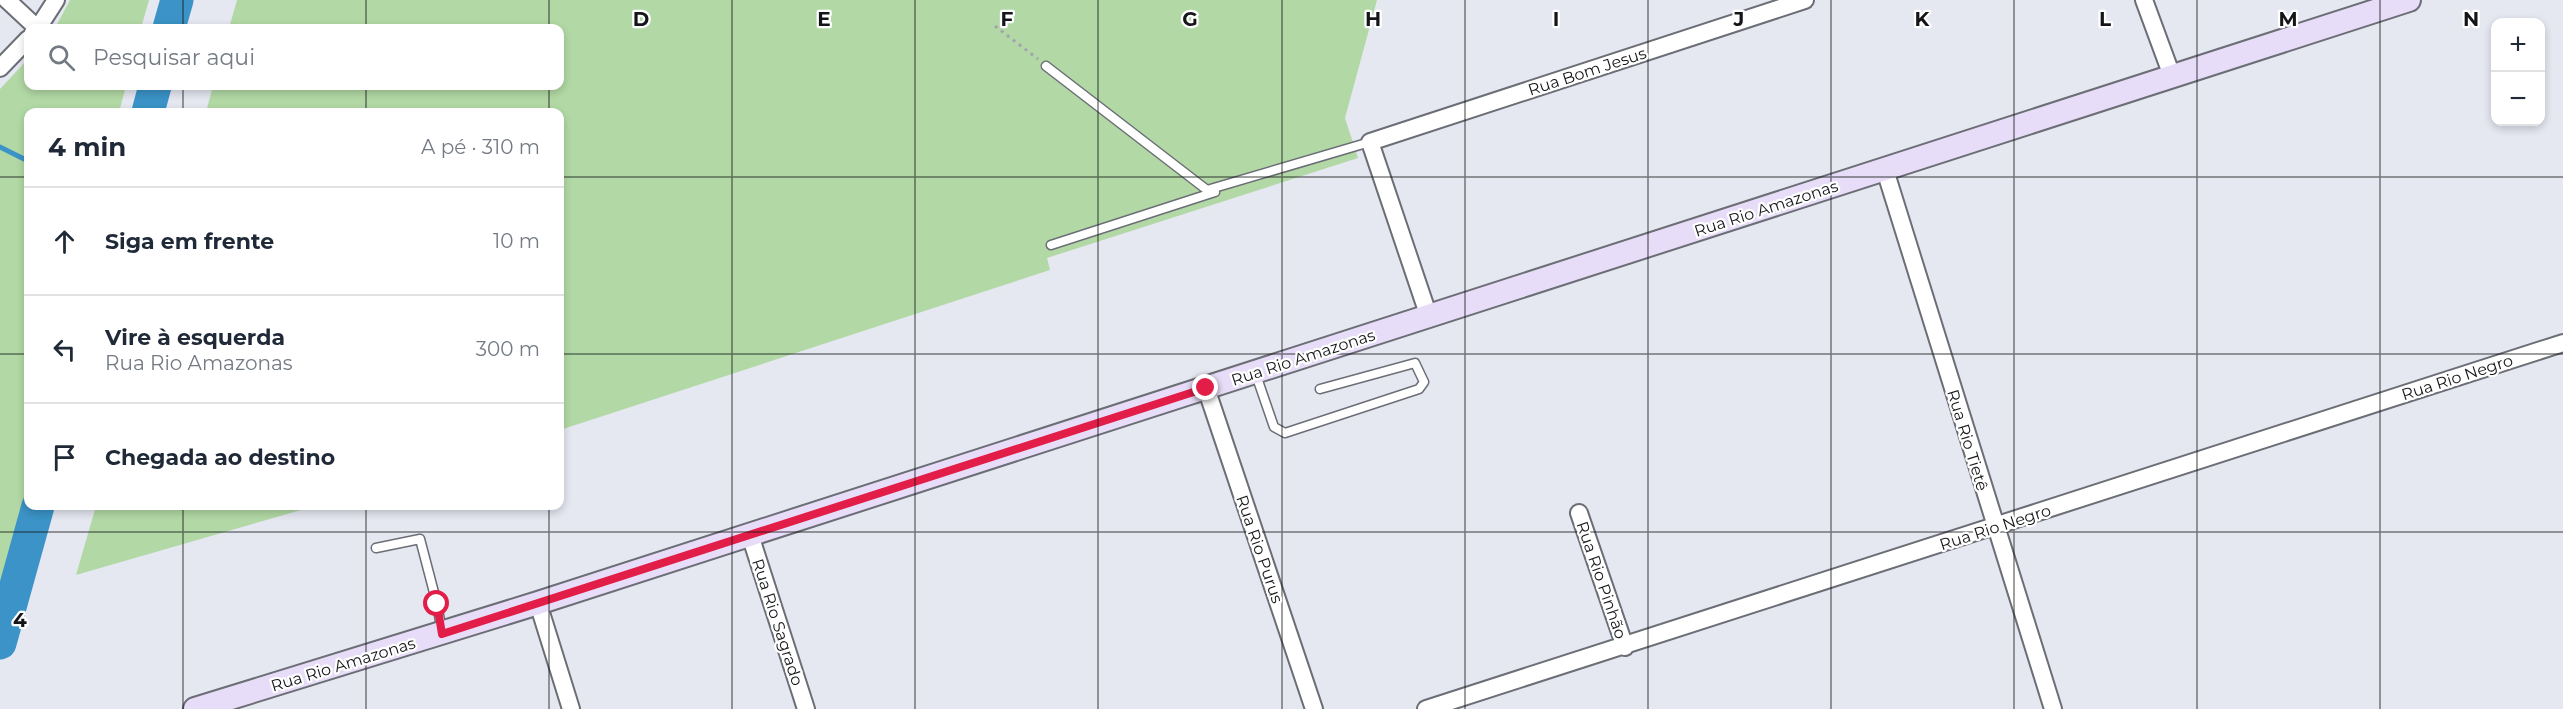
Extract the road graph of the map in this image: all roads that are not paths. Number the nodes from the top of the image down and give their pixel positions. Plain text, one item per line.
1 (7, 0) edge
2 (56, 0) edge
3 (1805, 0) edge
4 (2144, 0) edge
5 (2409, 0) edge
6 (34, 24) edge
7 (41, 24) edge
8 (24, 43) edge
9 (1046, 66) road end
10 (0, 68) edge
11 (2172, 76) junction
12 (1370, 142) junction
13 (1885, 170) junction
14 (1051, 245) dead end
15 (1429, 317) junction
16 (2563, 342) edge
17 (1255, 372) junction
18 (1206, 388) junction
19 (1320, 389) dead end
20 (1579, 513) dead end
21 (1995, 527) junction
22 (750, 535) junction
23 (376, 548) dead end
24 (538, 603) junction
25 (442, 634) junction
26 (1625, 647) junction
27 (195, 709) edge
28 (571, 709) edge
29 (806, 709) edge
30 (1314, 709) edge
31 (1426, 709) edge
32 (2053, 709) edge

1 - 6 street
2 - 7 street
3 - 12 street, Rua Bom Jesus
4 - 11 street
5 - 11 main road, Rua Rio Amazonas
8 - 10 street
9 - 12 lane
11 - 13 main road, Rua Rio Amazonas
12 - 14 lane
12 - 15 street
13 - 15 main road, Rua Rio Amazonas
13 - 21 street, Rua Rio Tietê
15 - 17 main road, Rua Rio Amazonas
16 - 21 street, Rua Rio Negro
17 - 18 main road, Rua Rio Amazonas
17 - 19 lane
18 - 22 main road, Rua Rio Amazonas
18 - 30 street, Rua Rio Purus
20 - 26 street, Rua Rio Pinhão
21 - 26 street, Rua Rio Negro
21 - 32 street, Rua Rio Tietê
22 - 24 main road, Rua Rio Amazonas
22 - 29 street, Rua Rio Sagrado
23 - 25 lane
24 - 25 main road, Rua Rio Amazonas
24 - 28 street
25 - 27 main road, Rua Rio Amazonas
26 - 31 street, Rua Rio Negro

